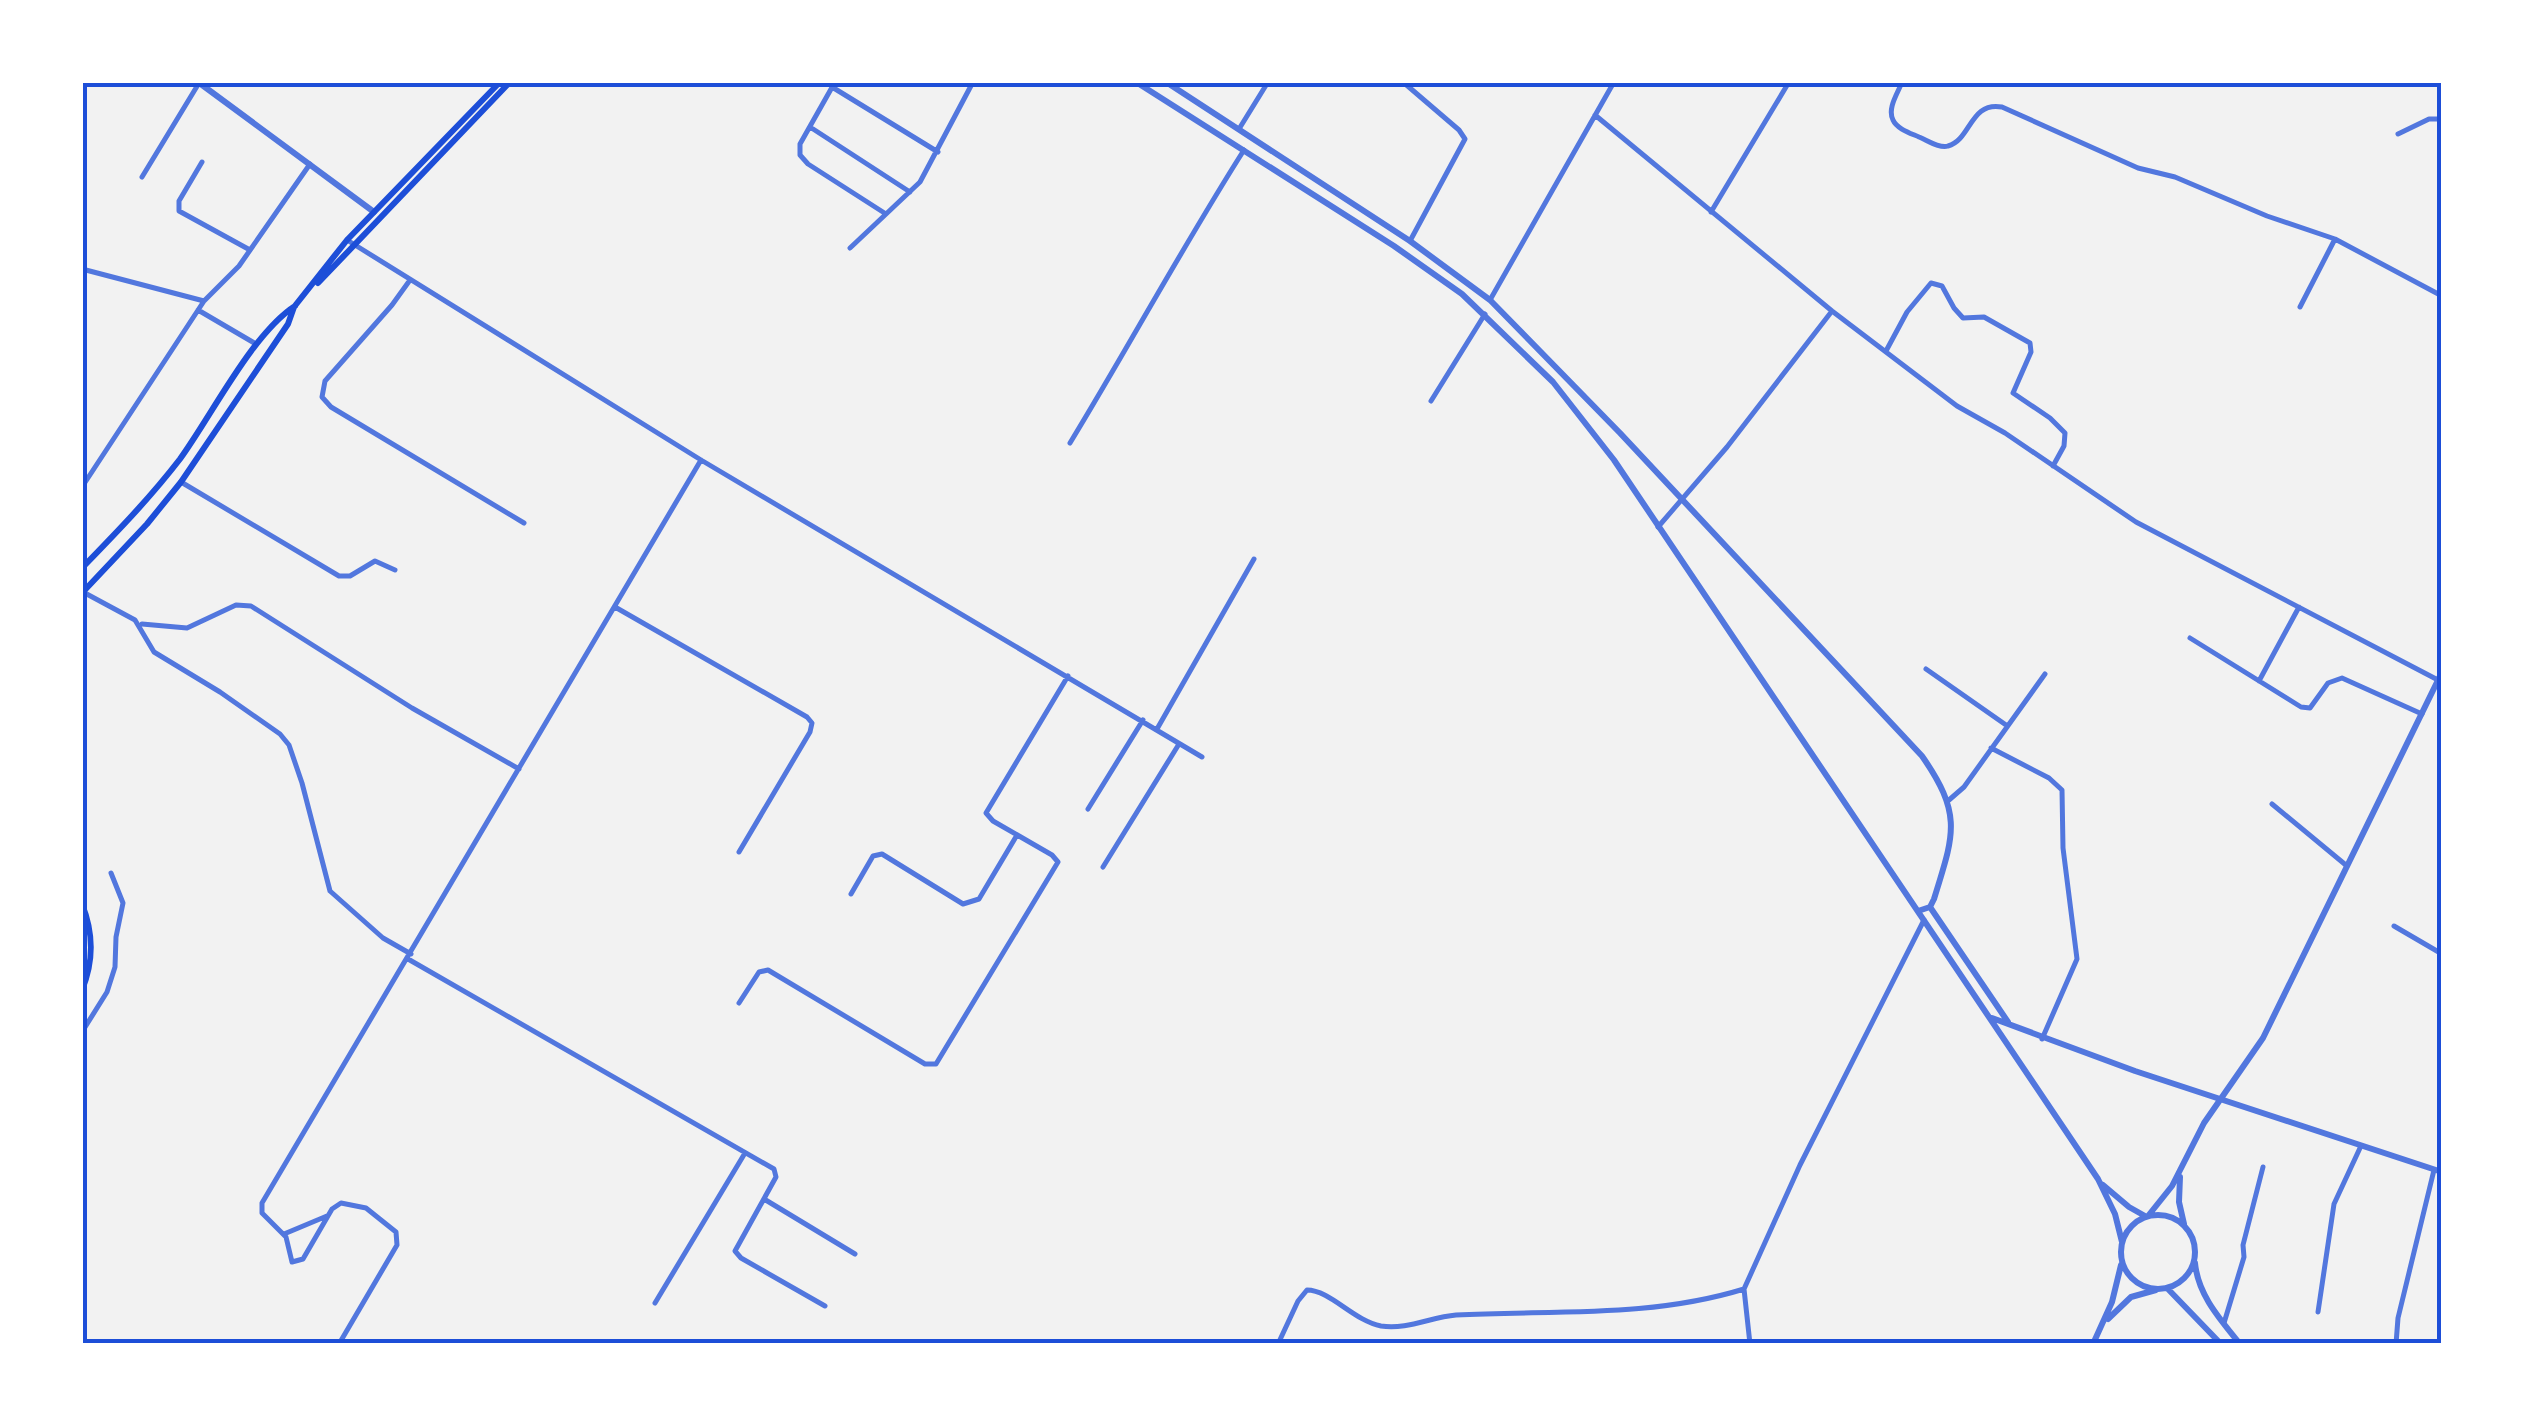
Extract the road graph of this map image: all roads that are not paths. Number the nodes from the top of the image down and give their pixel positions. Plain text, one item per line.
1 (500, 82) edge
2 (510, 82) edge
3 (973, 82) edge
4 (1136, 82) edge
5 (1166, 82) edge
6 (1268, 82) edge
7 (1403, 82) edge
8 (1614, 82) edge
9 (1789, 82) edge
10 (1902, 82) edge
11 (198, 83) edge
12 (834, 85) edge
13 (1595, 115) junction
14 (2442, 120) edge
15 (810, 127) junction
16 (1239, 129) junction
17 (2398, 134) dead end
18 (1244, 150) junction
19 (938, 152) junction
20 (202, 162) dead end
21 (310, 164) junction
22 (142, 177) dead end
23 (910, 192) junction
24 (374, 212) junction
25 (1711, 212) junction
26 (886, 214) junction
27 (2335, 239) junction
28 (1410, 241) junction
29 (351, 243) junction
30 (850, 248) dead end
31 (250, 250) junction
32 (82, 269) edge
33 (410, 280) junction
34 (2442, 296) edge
35 (1490, 300) junction
36 (204, 301) junction
37 (294, 307) junction
38 (2300, 307) dead end
39 (198, 310) junction
40 (1832, 312) junction
41 (1485, 314) junction
42 (257, 345) junction
43 (1886, 352) junction
44 (1431, 400) dead end
45 (1604, 416) junction
46 (1592, 430) junction
47 (1070, 443) dead end
48 (701, 460) junction
49 (2053, 466) junction
50 (181, 482) junction
51 (82, 486) edge
52 (1681, 500) junction
53 (524, 523) dead end
54 (1658, 528) junction
55 (1254, 559) dead end
56 (82, 568) edge
57 (395, 570) dead end
58 (83, 593) edge
59 (615, 607) junction
60 (2299, 607) junction
61 (138, 624) junction
62 (2190, 638) dead end
63 (1926, 669) dead end
64 (2045, 674) dead end
65 (2441, 674) edge
66 (1068, 675) junction
67 (2259, 681) junction
68 (2422, 714) junction
69 (1143, 720) junction
70 (2006, 725) junction
71 (1157, 729) junction
72 (1179, 744) junction
73 (1991, 748) junction
74 (1202, 757) dead end
75 (520, 770) junction
76 (1949, 800) junction
77 (2272, 804) dead end
78 (1088, 809) dead end
79 (1017, 835) junction
80 (739, 852) dead end
81 (2347, 866) junction
82 (1104, 867) dead end
83 (110, 873) dead end
84 (851, 894) dead end
85 (82, 904) edge
86 (1930, 907) junction
87 (1918, 911) junction
88 (1924, 920) junction
89 (2394, 926) dead end
90 (2442, 954) edge
91 (410, 957) junction
92 (82, 990) edge
93 (739, 1002) dead end
94 (1990, 1018) junction
95 (2009, 1023) junction
96 (82, 1032) edge
97 (2042, 1039) junction
98 (2222, 1097) junction
99 (2360, 1148) junction
100 (745, 1152) junction
101 (2183, 1166) junction
102 (2263, 1167) dead end
103 (2438, 1171) edge
104 (2098, 1179) junction
105 (764, 1199) junction
106 (328, 1215) junction
107 (2147, 1216) junction
108 (2185, 1227) junction
109 (284, 1234) junction
110 (2122, 1242) junction
111 (855, 1254) dead end
112 (2194, 1258) junction
113 (2121, 1260) junction
114 (2162, 1288) junction
115 (1744, 1289) junction
116 (656, 1303) dead end
117 (824, 1306) dead end
118 (2318, 1312) dead end
119 (2224, 1324) junction
120 (2101, 1328) junction
121 (339, 1344) edge
122 (1278, 1344) edge
123 (1750, 1344) edge
124 (2093, 1344) edge
125 (2221, 1344) edge
126 (2240, 1344) edge
127 (2396, 1344) edge

1 - 24 main road
2 - 29 main road
3 - 19 street
4 - 18 street
5 - 16 street
6 - 16 street
7 - 28 street
8 - 13 street
9 - 25 street
10 - 27 street
11 - 21 street
11 - 22 street
12 - 15 street
12 - 19 street
13 - 25 street
13 - 35 street
14 - 17 street
15 - 23 street
15 - 26 street
16 - 28 street
18 - 41 street
18 - 47 street
19 - 23 street
20 - 31 street
21 - 24 street
21 - 31 street
23 - 26 street
24 - 29 main road
25 - 40 street
26 - 30 street
27 - 34 street
27 - 38 street
28 - 35 street
29 - 33 street
29 - 37 main road
31 - 36 street
32 - 36 street
33 - 48 street
33 - 53 street
35 - 45 street
36 - 39 street
37 - 42 main road
37 - 50 main road
39 - 42 street
39 - 51 street
40 - 43 street
40 - 52 street
41 - 44 street
41 - 46 street
42 - 56 main road
43 - 49 street
43 - 49 street
45 - 46 street
45 - 52 street
46 - 54 street
48 - 59 street
48 - 66 street
49 - 60 street
50 - 57 street
50 - 58 main road
52 - 54 street
52 - 76 street
54 - 87 street
55 - 71 street
58 - 61 street
59 - 75 street
59 - 80 street
60 - 65 street
60 - 67 street
61 - 75 street
61 - 91 street
62 - 67 street
63 - 70 street
64 - 70 street
65 - 68 street
66 - 69 street
66 - 79 street
67 - 68 street
68 - 81 street
69 - 71 street
69 - 78 street
70 - 73 street
71 - 72 street
72 - 74 street
72 - 82 street
73 - 76 street
73 - 97 street
75 - 91 street
76 - 86 street
77 - 81 street
79 - 84 street
79 - 93 street
81 - 98 street
83 - 96 street
85 - 92 main road
86 - 87 street
86 - 95 street
87 - 88 street
88 - 94 street
88 - 115 street
89 - 90 street
91 - 100 street
91 - 109 street
94 - 95 street
94 - 104 street
95 - 97 street
97 - 98 street
98 - 99 street
98 - 101 street
99 - 103 street
99 - 118 street
100 - 105 street
100 - 116 street
101 - 107 street
101 - 108 street
102 - 119 street
103 - 127 street
104 - 107 street
104 - 110 street
105 - 111 street
105 - 117 street
106 - 109 street
106 - 109 street
106 - 121 street
107 - 108 street
107 - 110 street
108 - 112 street
110 - 113 street
112 - 114 street
112 - 119 street
113 - 114 street
113 - 120 street
114 - 120 street
114 - 125 street
115 - 122 street
115 - 123 street
119 - 126 street
120 - 124 street

